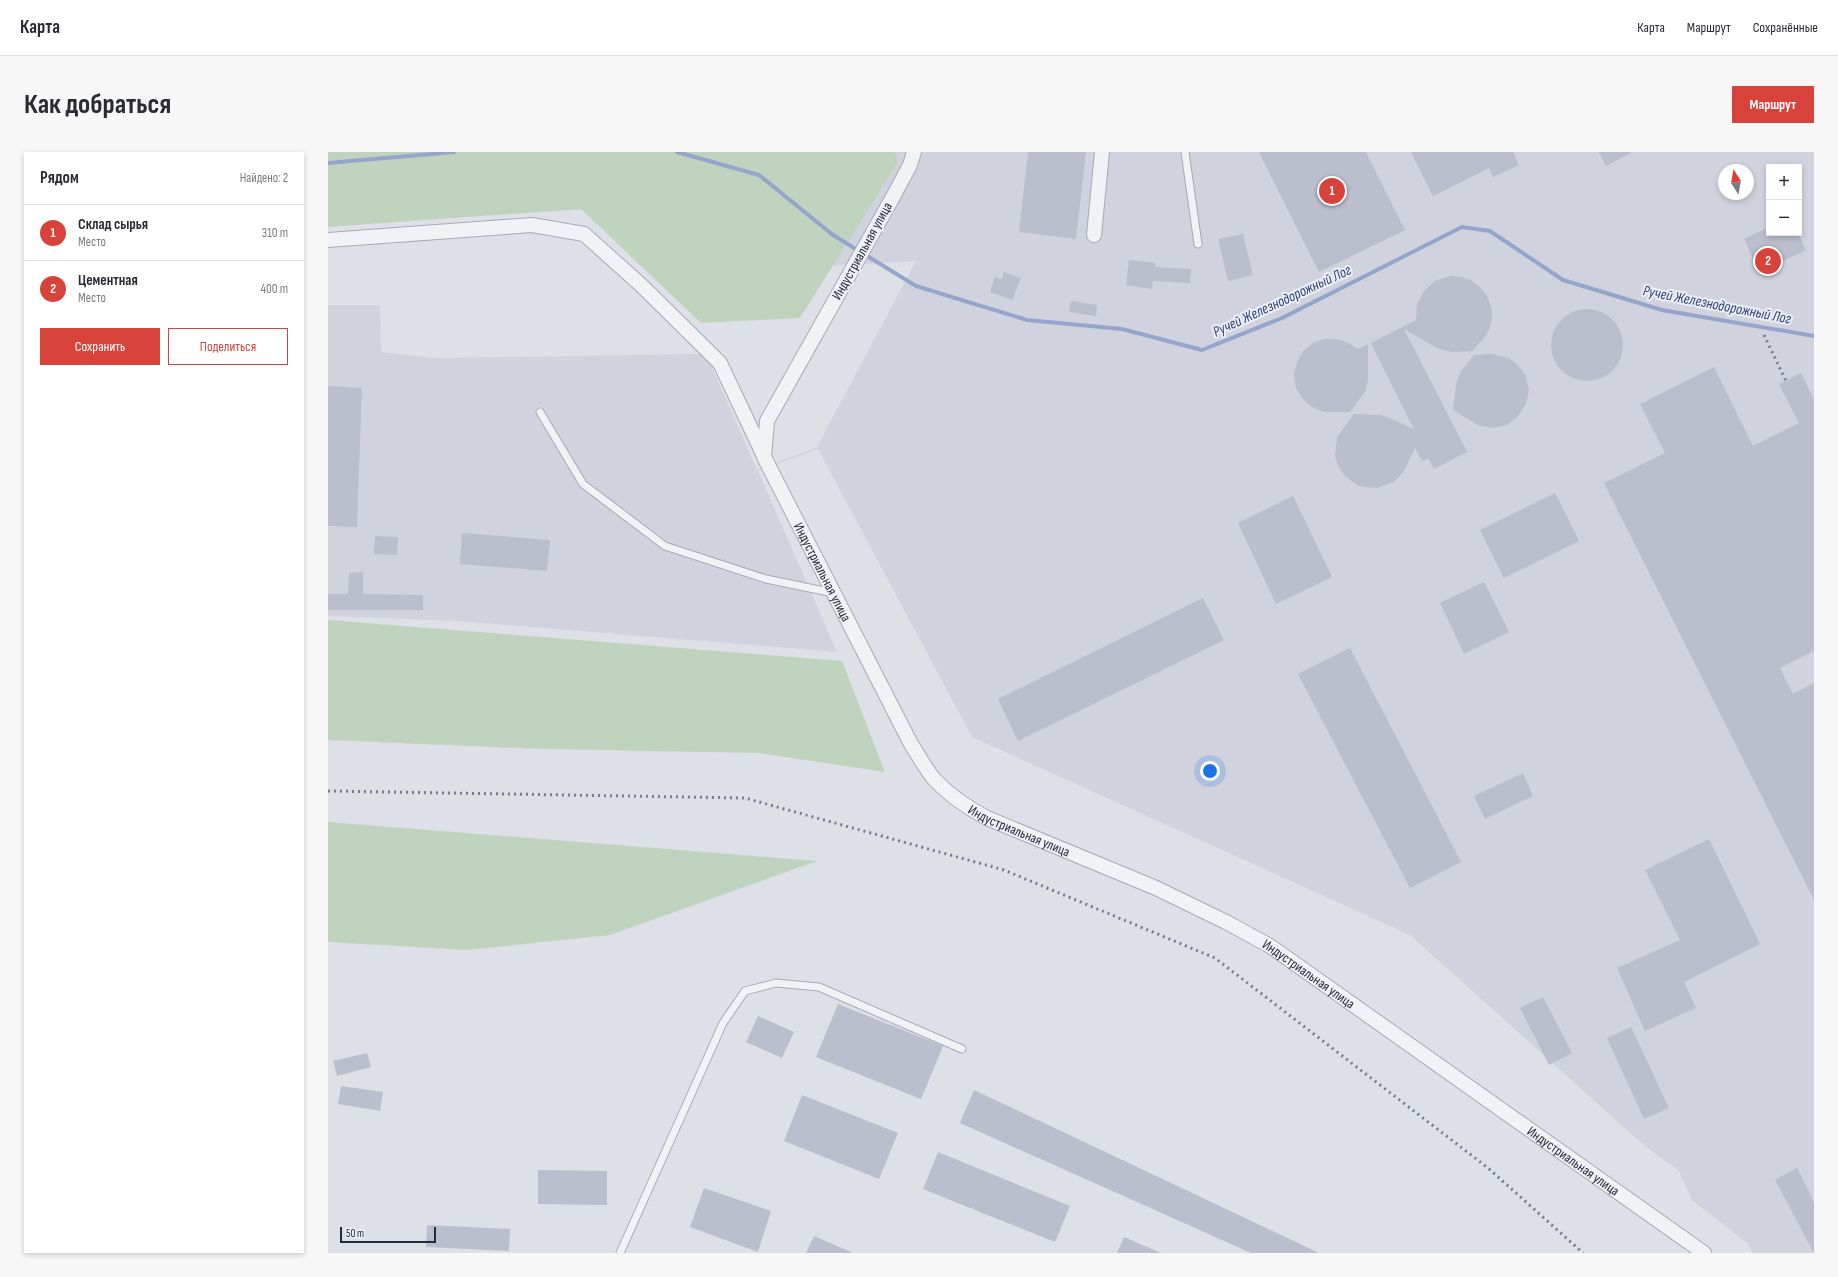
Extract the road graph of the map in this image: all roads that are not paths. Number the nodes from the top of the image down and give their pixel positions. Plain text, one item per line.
1 (1102, 152) edge
2 (1185, 152) edge
3 (910, 156) edge
4 (1094, 235) dead end
5 (328, 240) edge
6 (1198, 244) dead end
7 (540, 412) dead end
8 (764, 456) junction
9 (834, 593) junction
10 (962, 1049) dead end
11 (620, 1253) edge
12 (1704, 1253) edge

1 - 4 street
2 - 6 lane
3 - 8 street, Индустриальная улица
5 - 8 street
7 - 9 lane
8 - 9 street, Индустриальная улица
9 - 12 street, Индустриальная улица
10 - 11 lane

